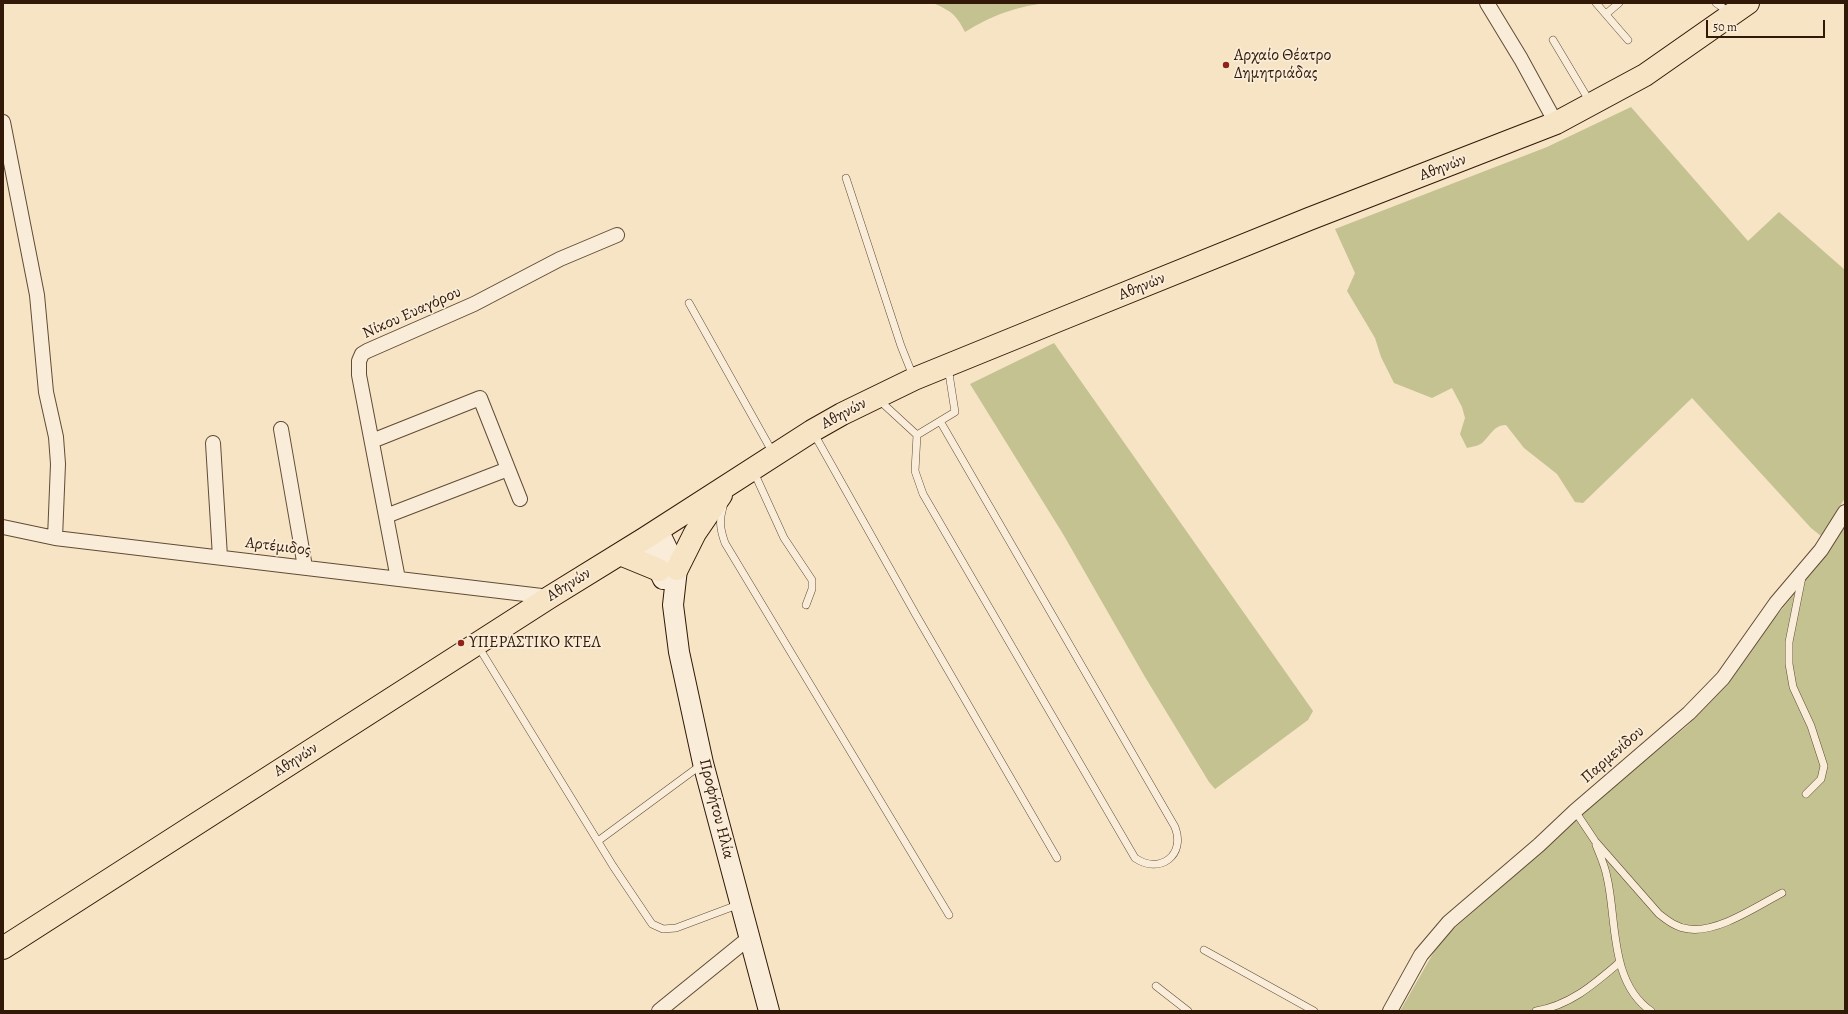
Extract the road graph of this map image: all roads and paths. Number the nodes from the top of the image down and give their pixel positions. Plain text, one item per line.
1 (1487, 3) edge
2 (1596, 3) edge
3 (1620, 3) edge
4 (1732, 7) edge
5 (1606, 14) junction
6 (1553, 40) dead end
7 (1628, 40) dead end
8 (1592, 105) junction
9 (3, 122) edge
10 (1556, 124) junction
11 (846, 178) dead end
12 (617, 235) dead end
13 (689, 303) dead end
14 (948, 365) junction
15 (914, 379) junction
16 (876, 397) junction
17 (940, 421) junction
18 (281, 429) dead end
19 (812, 431) junction
20 (917, 435) junction
21 (372, 441) junction
22 (214, 443) dead end
23 (774, 455) junction
24 (508, 468) junction
25 (752, 468) junction
26 (730, 484) junction
27 (520, 499) dead end
28 (1845, 512) edge
29 (386, 516) junction
30 (3, 527) edge
31 (651, 534) junction
32 (55, 538) junction
33 (620, 554) junction
34 (220, 557) junction
35 (305, 567) junction
36 (668, 570) junction
37 (1802, 572) junction
38 (398, 579) junction
39 (550, 597) junction
40 (806, 605) dead end
41 (477, 645) junction
42 (703, 763) junction
43 (1806, 794) dead end
44 (1575, 811) junction
45 (598, 841) junction
46 (1595, 841) junction
47 (1057, 858) dead end
48 (1782, 893) dead end
49 (740, 904) junction
50 (949, 915) dead end
51 (749, 938) junction
52 (3, 948) edge
53 (1204, 950) dead end
54 (1620, 962) junction
55 (1156, 986) dead end
56 (659, 1011) edge
57 (769, 1011) edge
58 (1188, 1011) edge
59 (1314, 1011) edge
60 (1390, 1011) edge
61 (1536, 1011) edge
62 (1651, 1011) edge

1 - 10 street
2 - 5 lane
3 - 5 lane
4 - 8 main road, Αθηνών
5 - 7 lane
6 - 8 lane
8 - 10 main road, Αθηνών
9 - 32 street
10 - 14 main road, Αθηνών
11 - 15 lane
12 - 21 street, Νίκου Ευαγόρου
13 - 23 lane
14 - 15 main road, Αθηνών
14 - 17 lane
15 - 16 main road, Αθηνών
16 - 19 main road, Αθηνών
16 - 20 lane
17 - 20 lane
17 - 20 lane
18 - 35 street
19 - 23 main road, Αθηνών
19 - 47 lane
21 - 24 street
21 - 29 street, Νίκου Ευαγόρου
22 - 34 street
23 - 25 main road, Αθηνών
24 - 27 street
24 - 29 street
25 - 26 main road, Αθηνών
25 - 40 lane
26 - 31 main road, Αθηνών
26 - 36 main road
26 - 50 lane
28 - 37 street, Παρμενίδου
29 - 38 street, Νίκου Ευαγόρου
30 - 32 street, Αρτέμιδος
31 - 33 main road, Αθηνών
31 - 36 street
32 - 34 street, Αρτέμιδος
33 - 36 main road
33 - 39 main road, Αθηνών
34 - 35 street, Αρτέμιδος
35 - 38 street, Αρτέμιδος
36 - 42 street, Προφήτου Ηλία
37 - 43 lane
37 - 44 street, Παρμενίδου
38 - 39 street, Αρτέμιδος
39 - 41 main road, Αθηνών
41 - 45 lane
41 - 52 main road, Αθηνών
42 - 45 lane
42 - 49 street, Προφήτου Ηλία
44 - 46 lane
44 - 60 street, Παρμενίδου
45 - 49 lane
46 - 48 lane
46 - 54 lane
49 - 51 street, Προφήτου Ηλία
51 - 56 street
51 - 57 street, Προφήτου Ηλία
53 - 59 lane
54 - 61 lane
54 - 62 lane
55 - 58 lane

